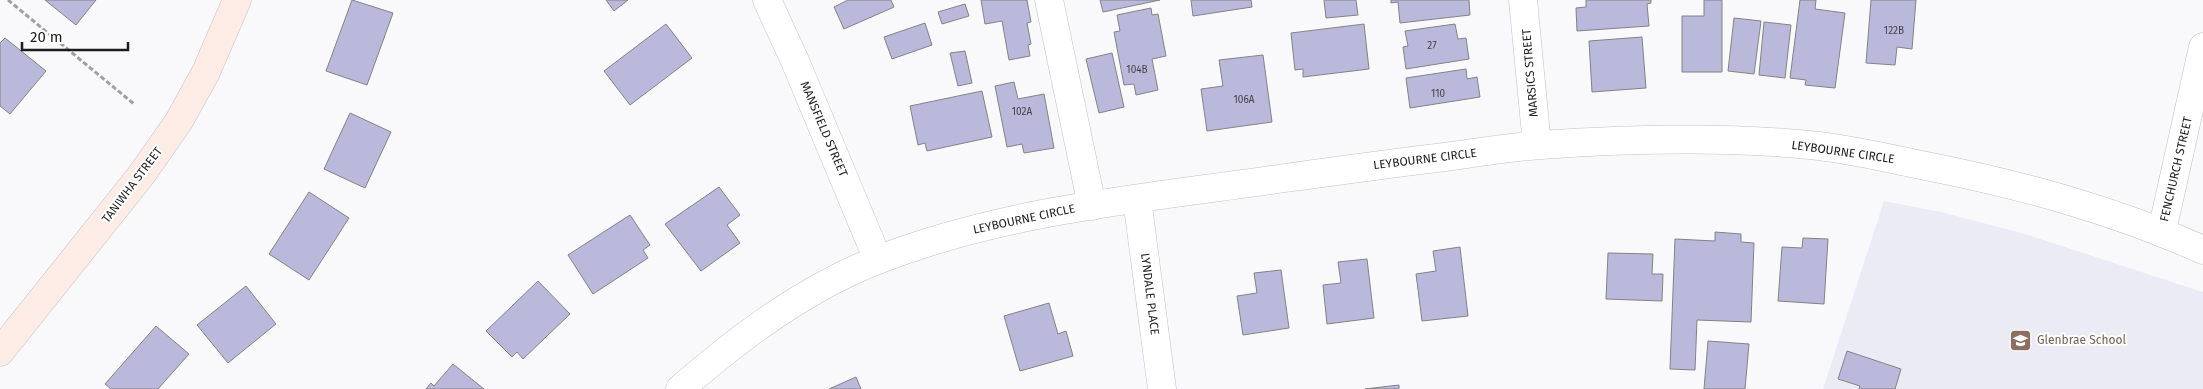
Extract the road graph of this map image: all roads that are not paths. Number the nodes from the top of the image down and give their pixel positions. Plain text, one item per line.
1 (237, 0) edge
2 (767, 0) edge
3 (1049, 0) edge
4 (1523, 0) edge
5 (2203, 47) edge
6 (1537, 145) junction
7 (1137, 198) junction
8 (1092, 206) junction
9 (2162, 231) junction
10 (2203, 250) edge
11 (878, 260) junction
12 (0, 352) edge
13 (680, 389) edge
14 (1162, 389) edge

1 - 12 main road, TANIWHA STREET
2 - 11 street, MANSFIELD STREET
3 - 8 street
4 - 6 street, MARSICS STREET
5 - 9 street, FENCHURCH STREET
6 - 7 street, LEYBOURNE CIRCLE
6 - 9 street, LEYBOURNE CIRCLE
7 - 8 street, LEYBOURNE CIRCLE
7 - 14 street, LYNDALE PLACE
8 - 11 street, LEYBOURNE CIRCLE
9 - 10 street, LEYBOURNE CIRCLE
11 - 13 street, LEYBOURNE CIRCLE

